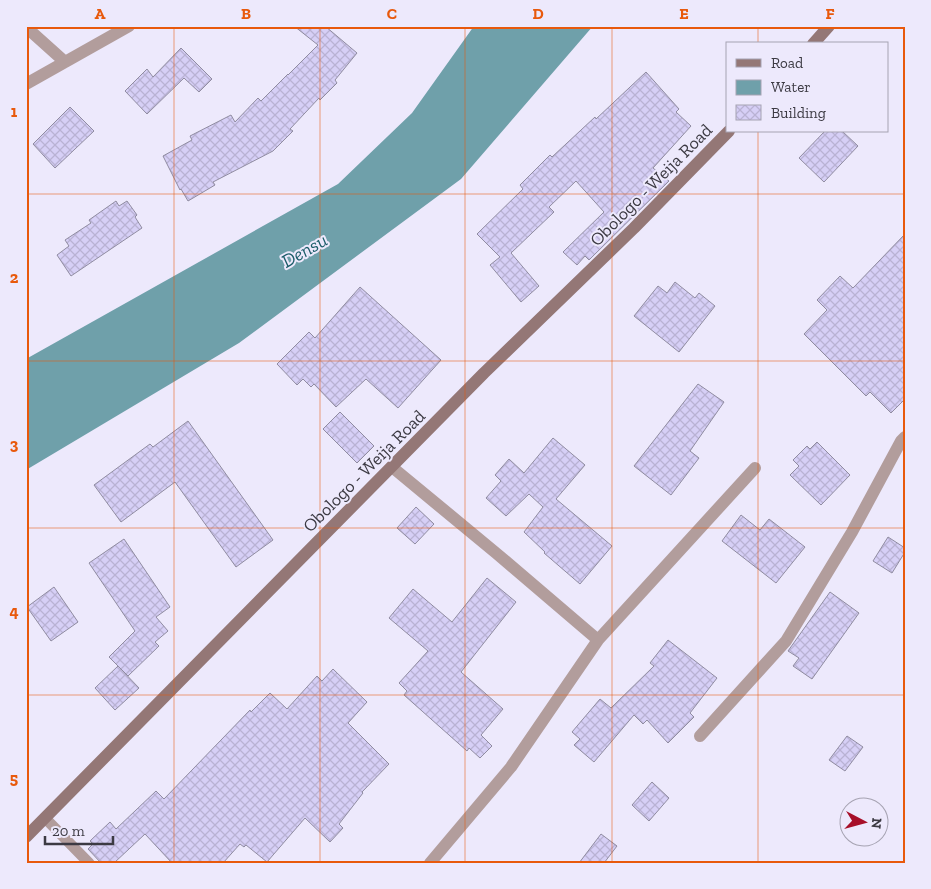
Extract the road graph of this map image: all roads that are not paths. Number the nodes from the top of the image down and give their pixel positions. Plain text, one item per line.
1 (129, 26) edge
2 (829, 26) edge
3 (26, 27) edge
4 (815, 42) edge
5 (65, 62) junction
6 (26, 84) edge
7 (728, 132) edge
8 (905, 437) edge
9 (392, 467) junction
10 (755, 468) dead end
11 (598, 640) junction
12 (700, 736) dead end
13 (45, 818) junction
14 (26, 837) edge
15 (89, 863) edge
16 (430, 863) edge

1 - 5 street
2 - 4 street
3 - 5 street
5 - 6 street
7 - 9 street, Obologo - Weija Road
8 - 12 street
9 - 11 street
9 - 13 street, Obologo - Weija Road
10 - 11 street
11 - 16 street
13 - 14 street, Obologo - Weija Road
13 - 15 lane

